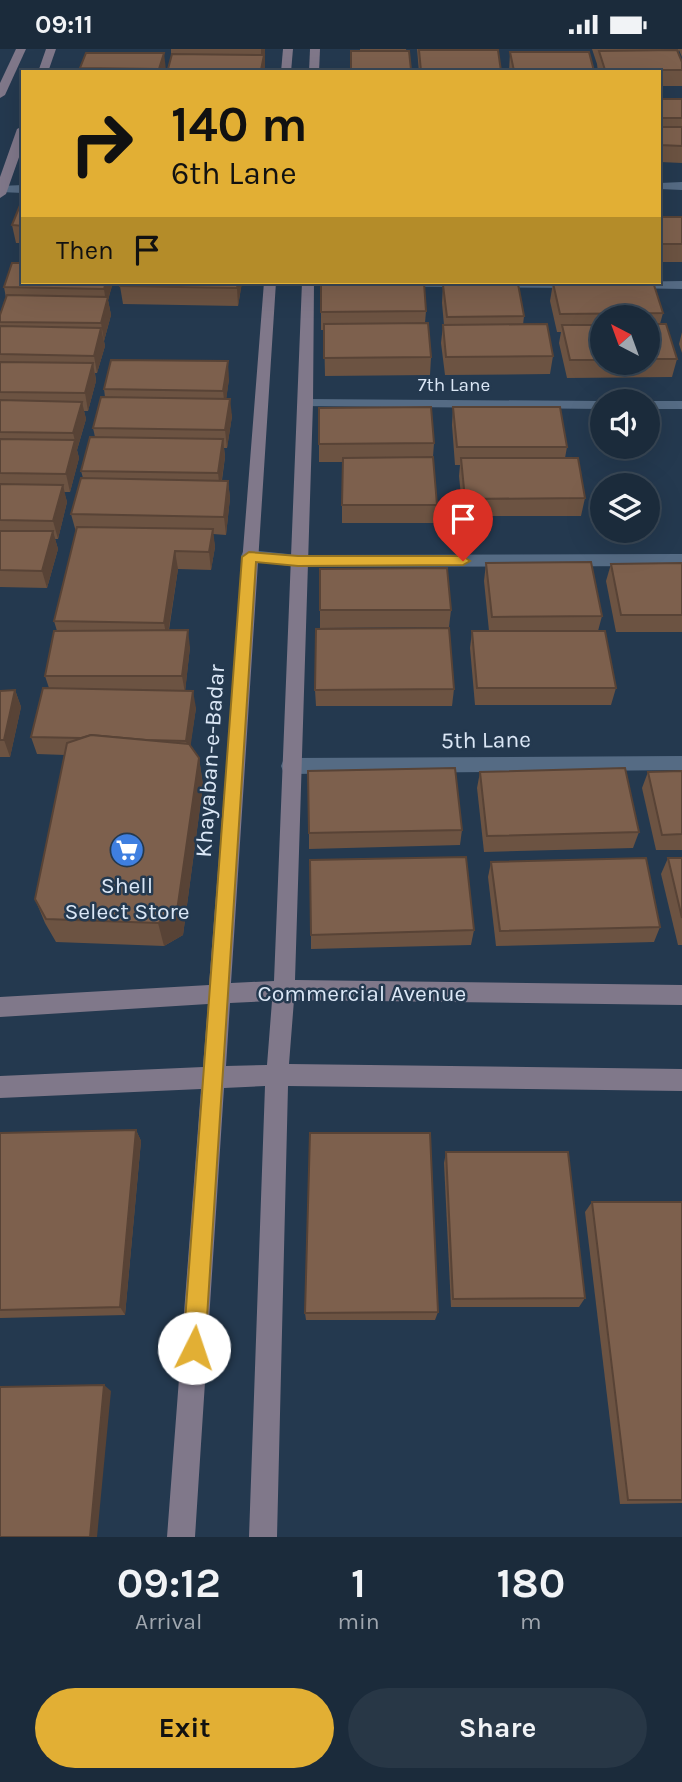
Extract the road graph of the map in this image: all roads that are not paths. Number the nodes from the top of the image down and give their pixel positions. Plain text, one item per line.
1 (21, 49) edge
2 (51, 49) edge
3 (288, 49) edge
4 (315, 49) edge
5 (44, 70) edge
6 (286, 70) edge
7 (314, 70) edge
8 (0, 95) edge
9 (21, 135) edge
10 (661, 186) edge
11 (682, 186) edge
12 (21, 189) edge
13 (1, 192) edge
14 (270, 284) edge
15 (308, 284) edge
16 (612, 284) edge
17 (682, 285) edge
18 (306, 403) junction
19 (590, 405) edge
20 (660, 405) edge
21 (682, 405) edge
22 (249, 557) junction
23 (682, 560) edge
24 (298, 561) junction
25 (682, 762) edge
26 (290, 767) junction
27 (284, 990) junction
28 (218, 994) junction
29 (682, 995) edge
30 (0, 1007) edge
31 (277, 1075) junction
32 (212, 1078) junction
33 (682, 1080) edge
34 (0, 1087) edge
35 (181, 1537) edge
36 (263, 1537) edge

1 - 8 main road
2 - 5 main road
3 - 6 main road
4 - 7 main road
9 - 13 main road
10 - 11 street
12 - 13 street
14 - 22 main road, Khayaban-e-Badar
15 - 18 main road
16 - 17 street
18 - 19 street, 7th Lane
18 - 24 main road
20 - 21 street
22 - 24 street
22 - 28 main road, Khayaban-e-Badar
23 - 24 street
24 - 26 main road
25 - 26 street, 5th Lane
26 - 27 main road
27 - 28 main road, Commercial Avenue
27 - 29 main road, Commercial Avenue
27 - 31 main road
28 - 30 main road, Commercial Avenue
28 - 32 main road, Khayaban-e-Badar
31 - 32 main road
31 - 33 main road
31 - 36 main road
32 - 34 main road
32 - 35 main road, Khayaban-e-Badar

